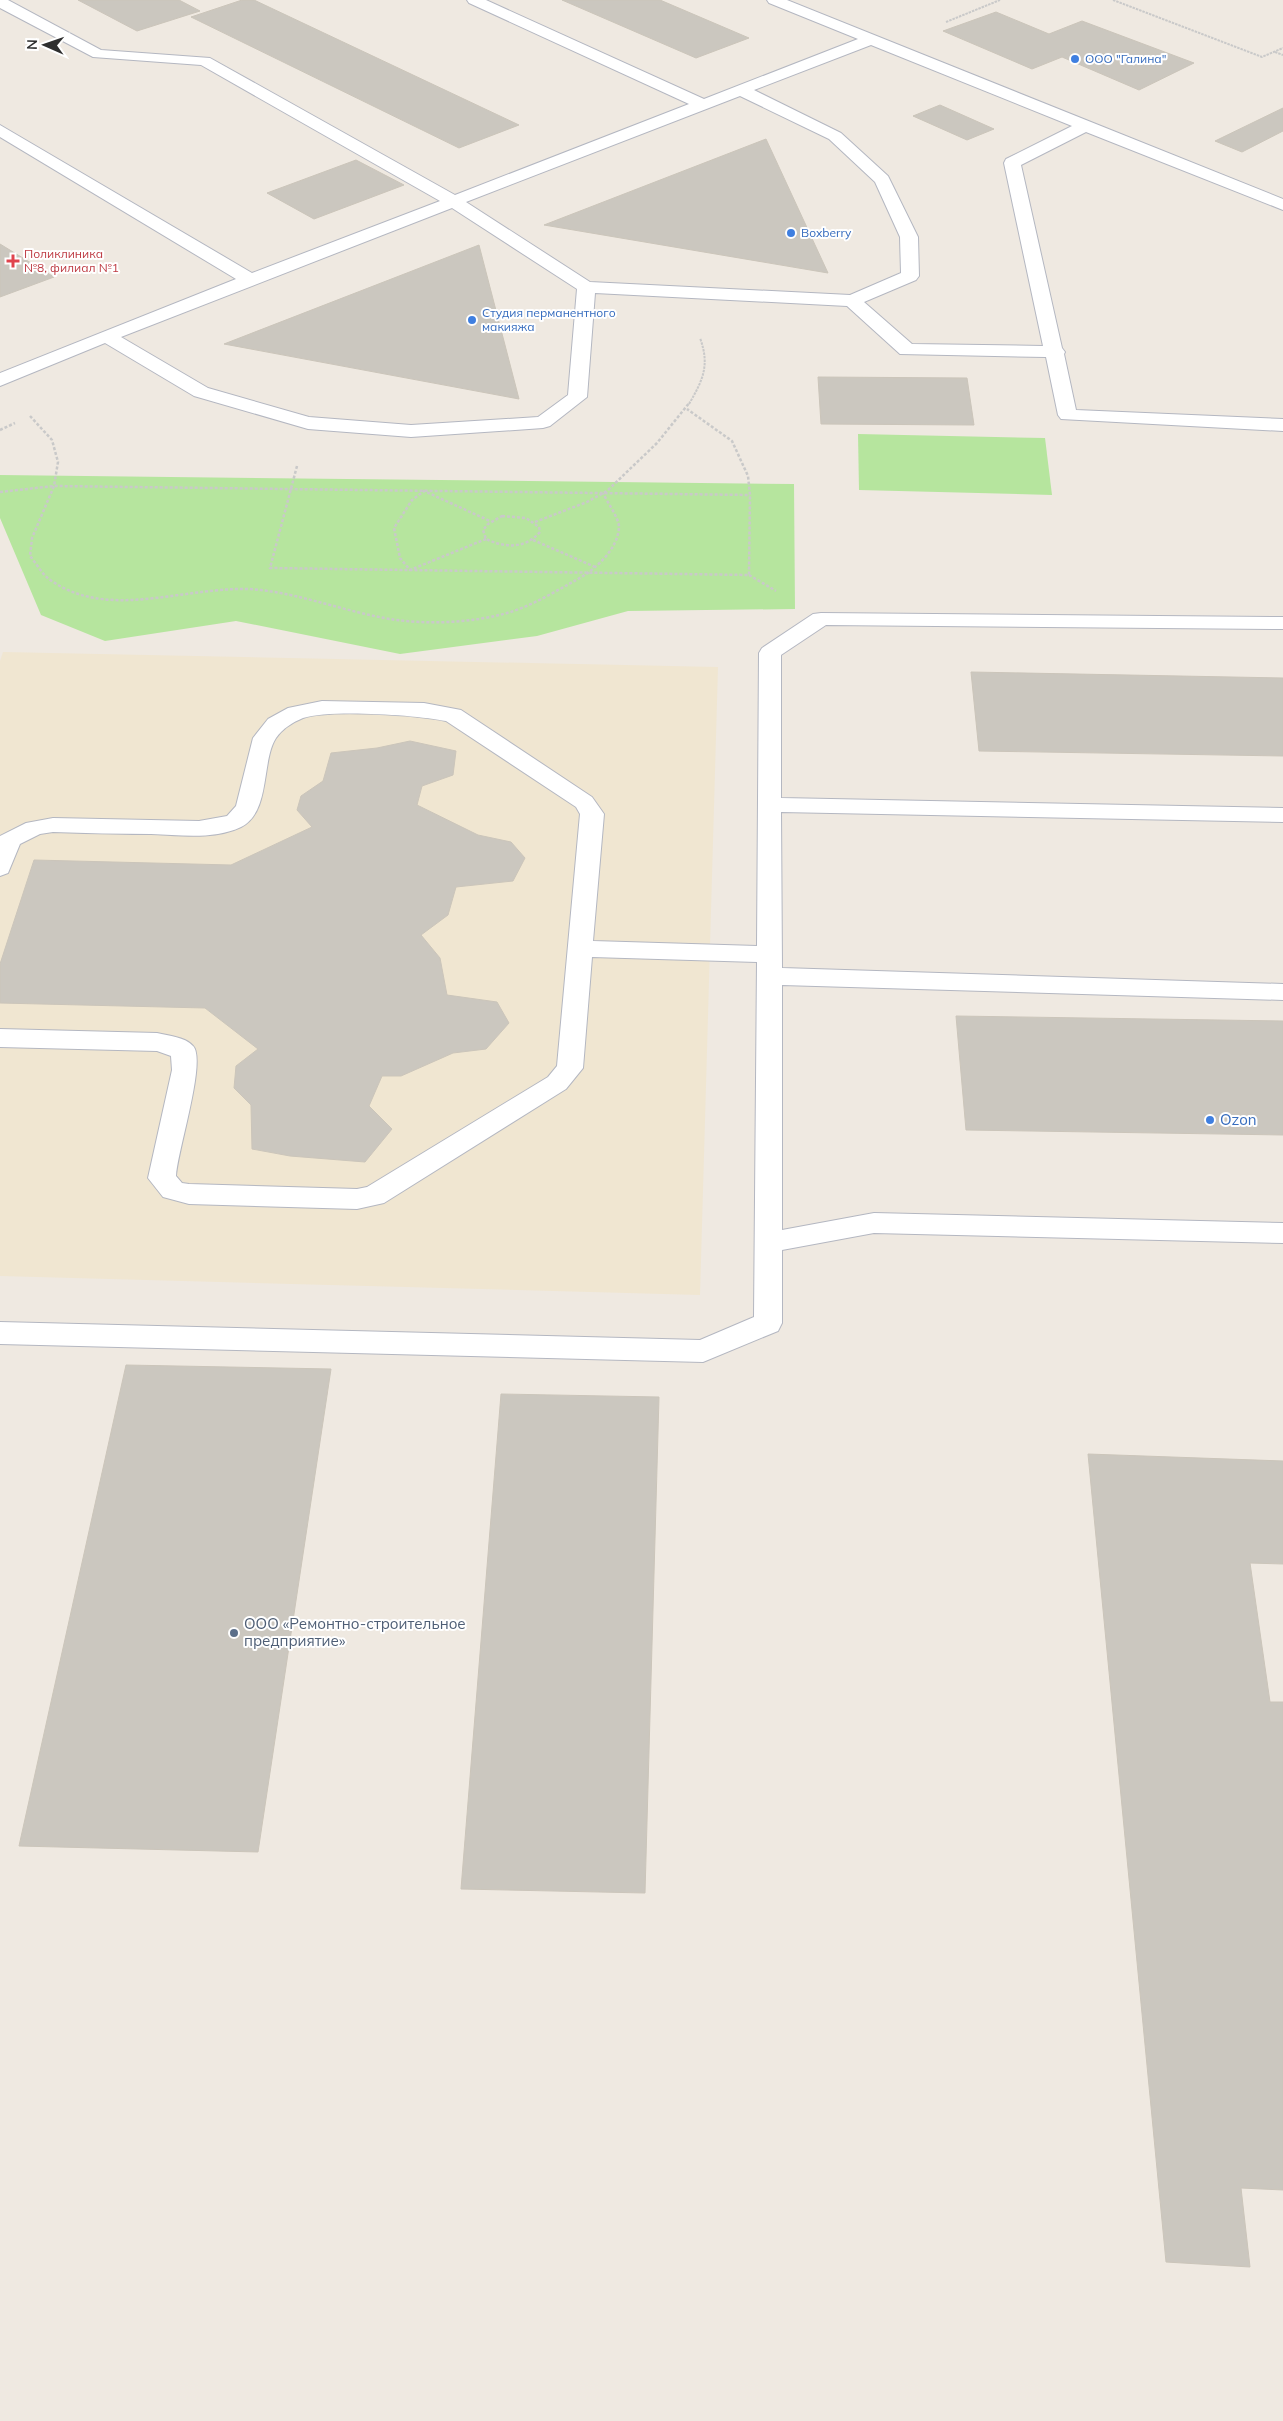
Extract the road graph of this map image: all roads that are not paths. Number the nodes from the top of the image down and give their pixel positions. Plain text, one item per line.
1 (474, 0) edge
2 (774, 0) edge
3 (0, 2) edge
4 (872, 38) junction
5 (740, 90) junction
6 (702, 104) junction
7 (1086, 125) junction
8 (0, 130) edge
9 (453, 201) junction
10 (1283, 205) edge
11 (250, 280) junction
12 (586, 287) junction
13 (852, 300) junction
14 (106, 336) junction
15 (1056, 352) junction
16 (0, 380) edge
17 (1283, 425) edge
18 (1283, 623) edge
19 (770, 805) junction
20 (1283, 815) edge
21 (0, 868) edge
22 (582, 950) junction
23 (769, 965) junction
24 (1283, 992) edge
25 (0, 1038) edge
26 (1283, 1233) edge
27 (769, 1242) junction
28 (0, 1333) edge

1 - 6 lane
2 - 4 lane
3 - 9 lane
4 - 5 lane
4 - 7 lane
5 - 6 lane
5 - 13 lane
6 - 9 lane
7 - 10 lane
7 - 15 lane
8 - 11 lane
9 - 11 lane
9 - 12 lane
11 - 14 lane
12 - 13 lane
12 - 14 lane
13 - 15 lane
14 - 16 lane
15 - 17 lane
18 - 19 lane
19 - 20 lane
19 - 23 lane
21 - 22 lane
22 - 23 lane
22 - 25 lane
23 - 24 lane
23 - 27 lane
26 - 27 lane
27 - 28 lane

